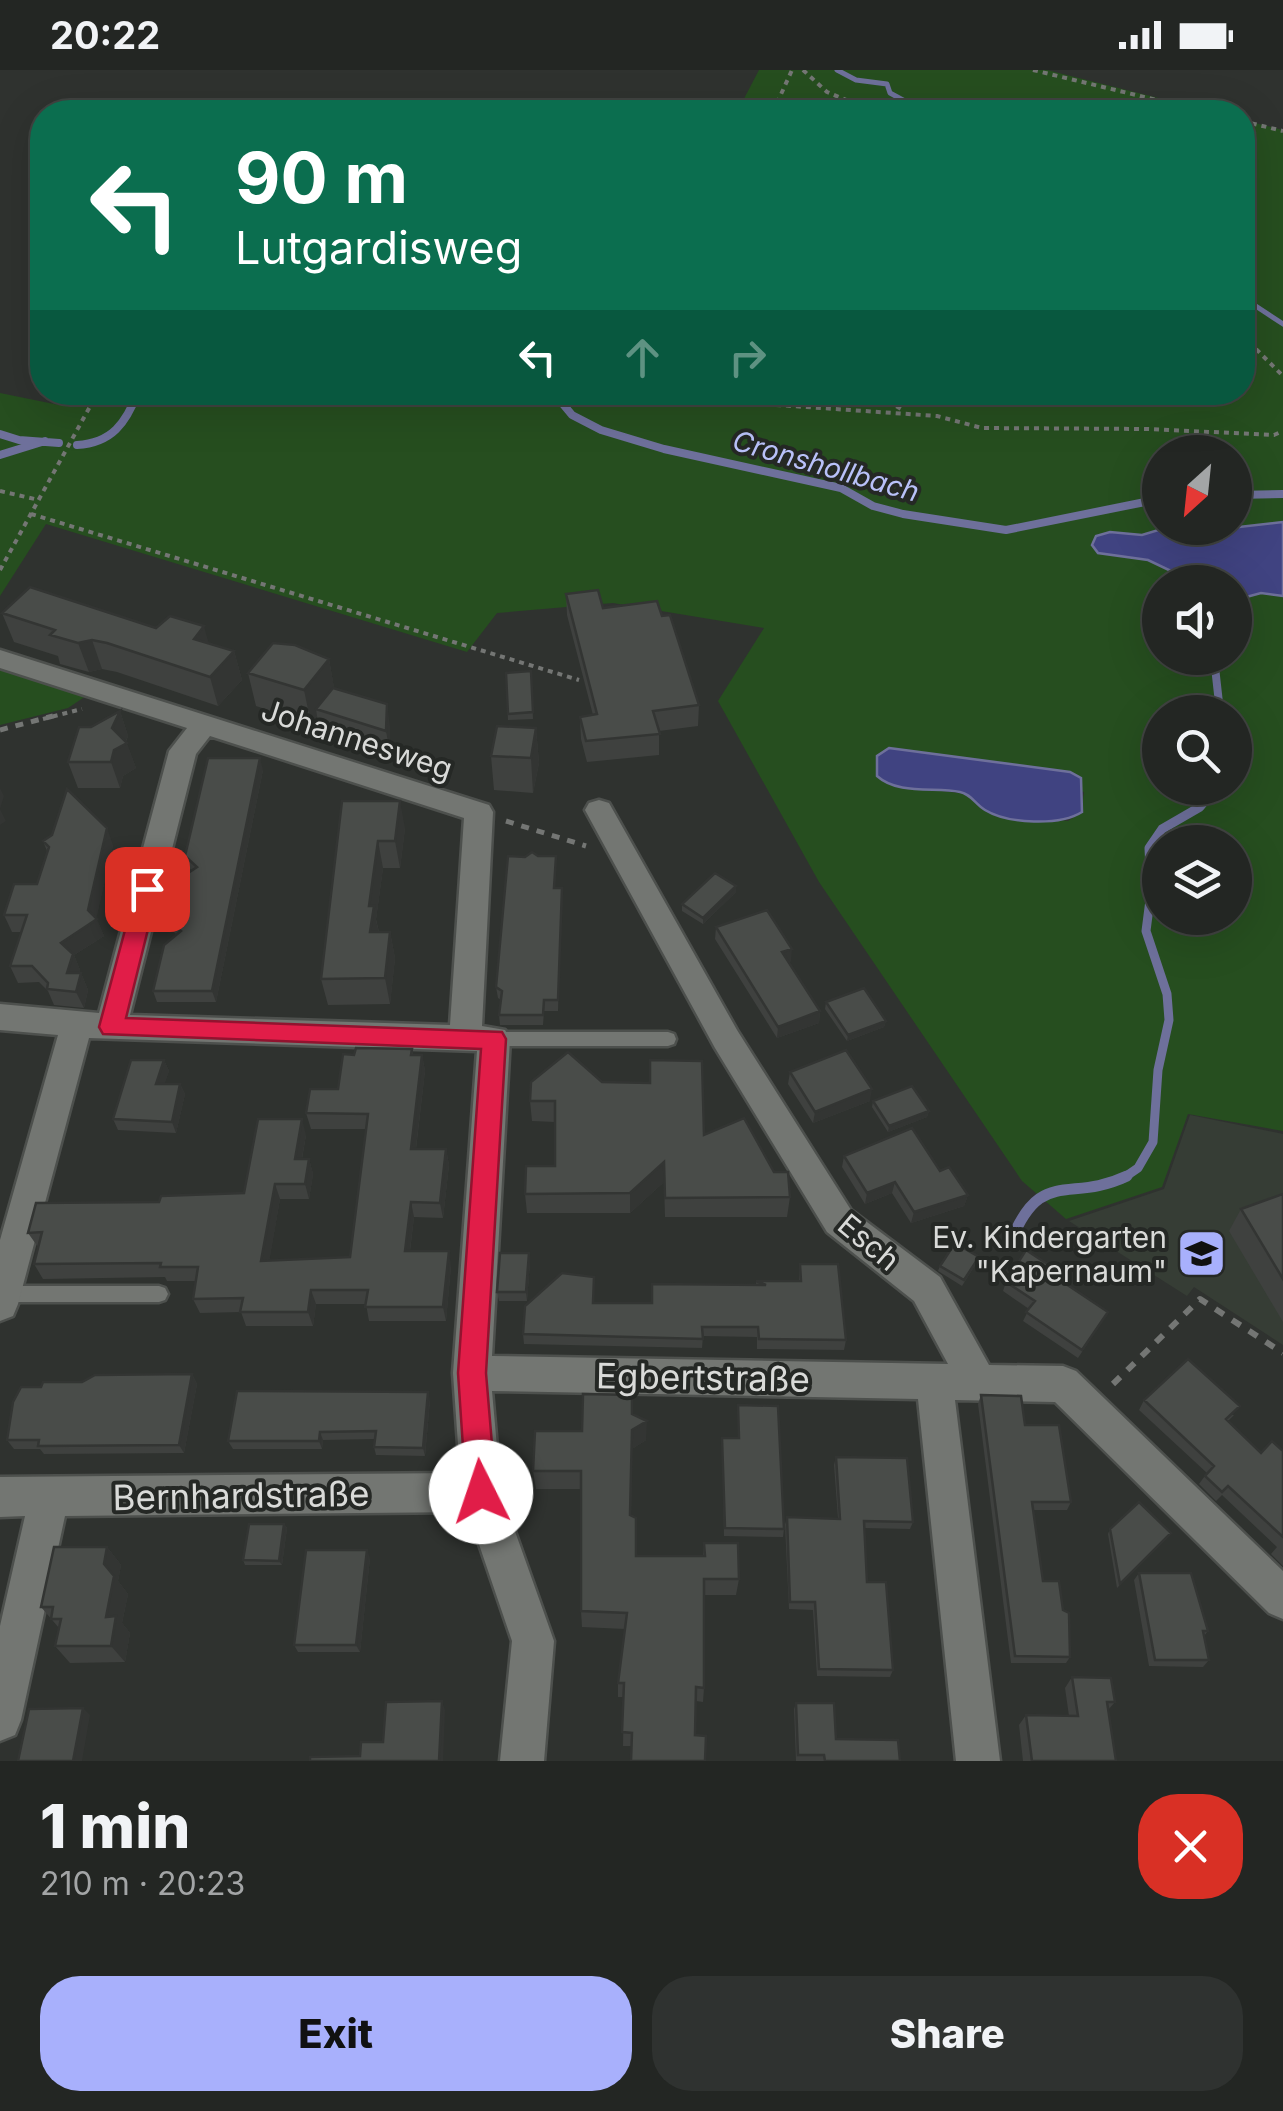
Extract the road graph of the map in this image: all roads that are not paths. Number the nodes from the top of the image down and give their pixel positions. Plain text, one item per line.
1 (0, 659) edge
2 (205, 724) junction
3 (600, 810) dead end
4 (0, 1017) edge
5 (94, 1026) junction
6 (479, 1039) junction
7 (668, 1039) dead end
8 (160, 1294) dead end
9 (1, 1299) edge
10 (472, 1373) junction
11 (934, 1380) junction
12 (977, 1380) junction
13 (481, 1492) junction
14 (50, 1496) junction
15 (0, 1497) edge
16 (1283, 1599) edge
17 (0, 1720) edge
18 (522, 1761) edge
19 (978, 1761) edge

1 - 2 street, Johannesweg
2 - 5 street
2 - 6 street, Johannesweg
3 - 12 street, Esch
4 - 5 street
5 - 6 street
5 - 9 street
6 - 7 lane
6 - 10 street, Johannesweg
8 - 9 lane
10 - 11 street, Egbertstraße
10 - 13 street, Johannesweg
11 - 12 street, Egbertstraße
11 - 19 street
12 - 16 street
13 - 14 street, Bernhardstraße
13 - 18 street, Johannesweg
14 - 15 street, Bernhardstraße
14 - 17 street

